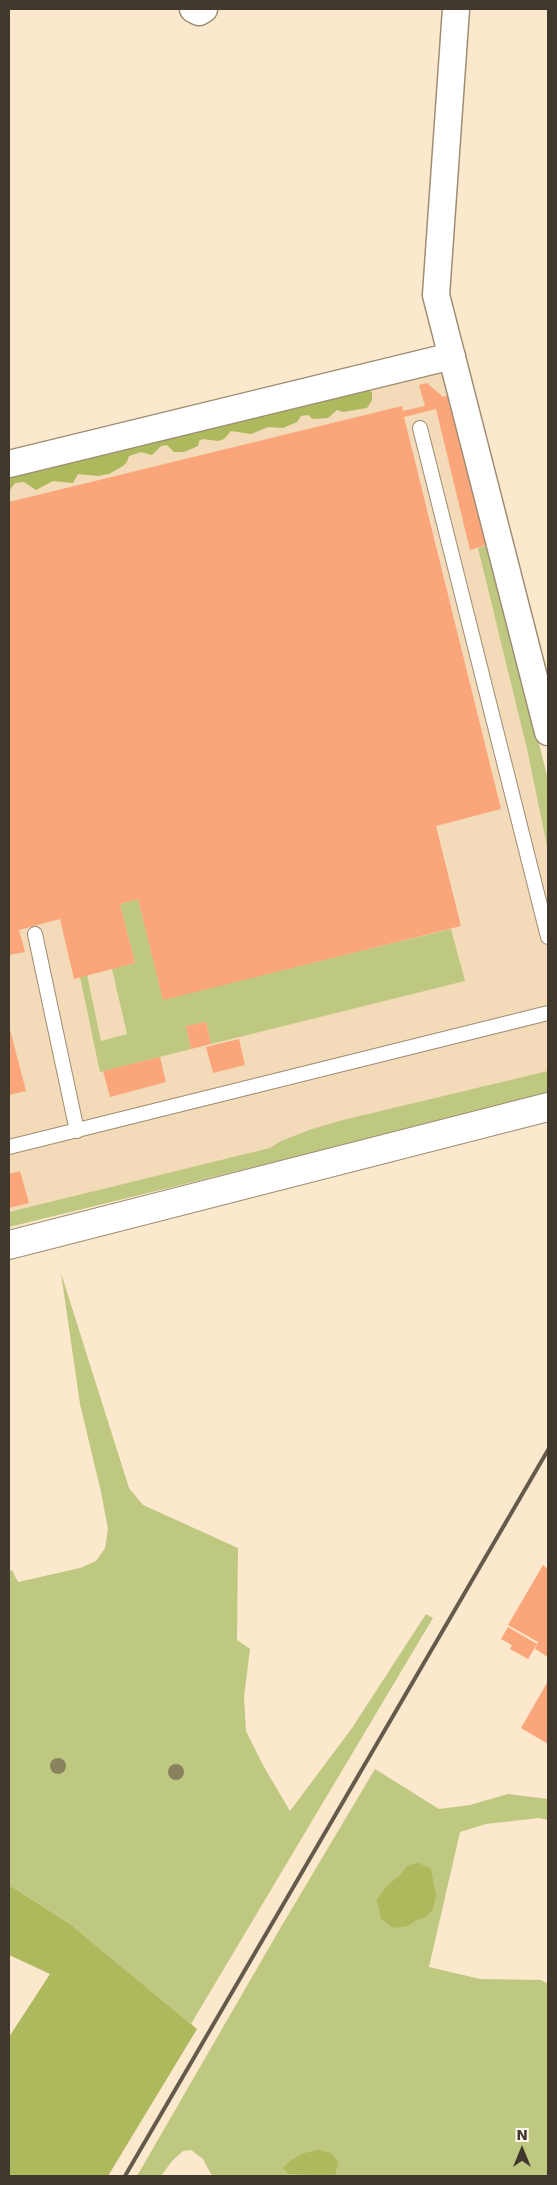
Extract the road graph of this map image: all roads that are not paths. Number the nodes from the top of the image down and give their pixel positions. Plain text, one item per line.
1 (193, 9) edge
2 (204, 9) edge
3 (456, 9) edge
4 (452, 356) junction
5 (420, 428) dead end
6 (9, 464) edge
7 (548, 732) edge
8 (35, 934) dead end
9 (548, 937) edge
10 (548, 1013) edge
11 (548, 1107) edge
12 (77, 1130) junction
13 (9, 1147) edge
14 (9, 1245) edge

1 - 2 street
3 - 4 street
4 - 6 street
4 - 7 street
5 - 9 lane
8 - 12 lane
10 - 12 lane
11 - 14 street
12 - 13 lane

